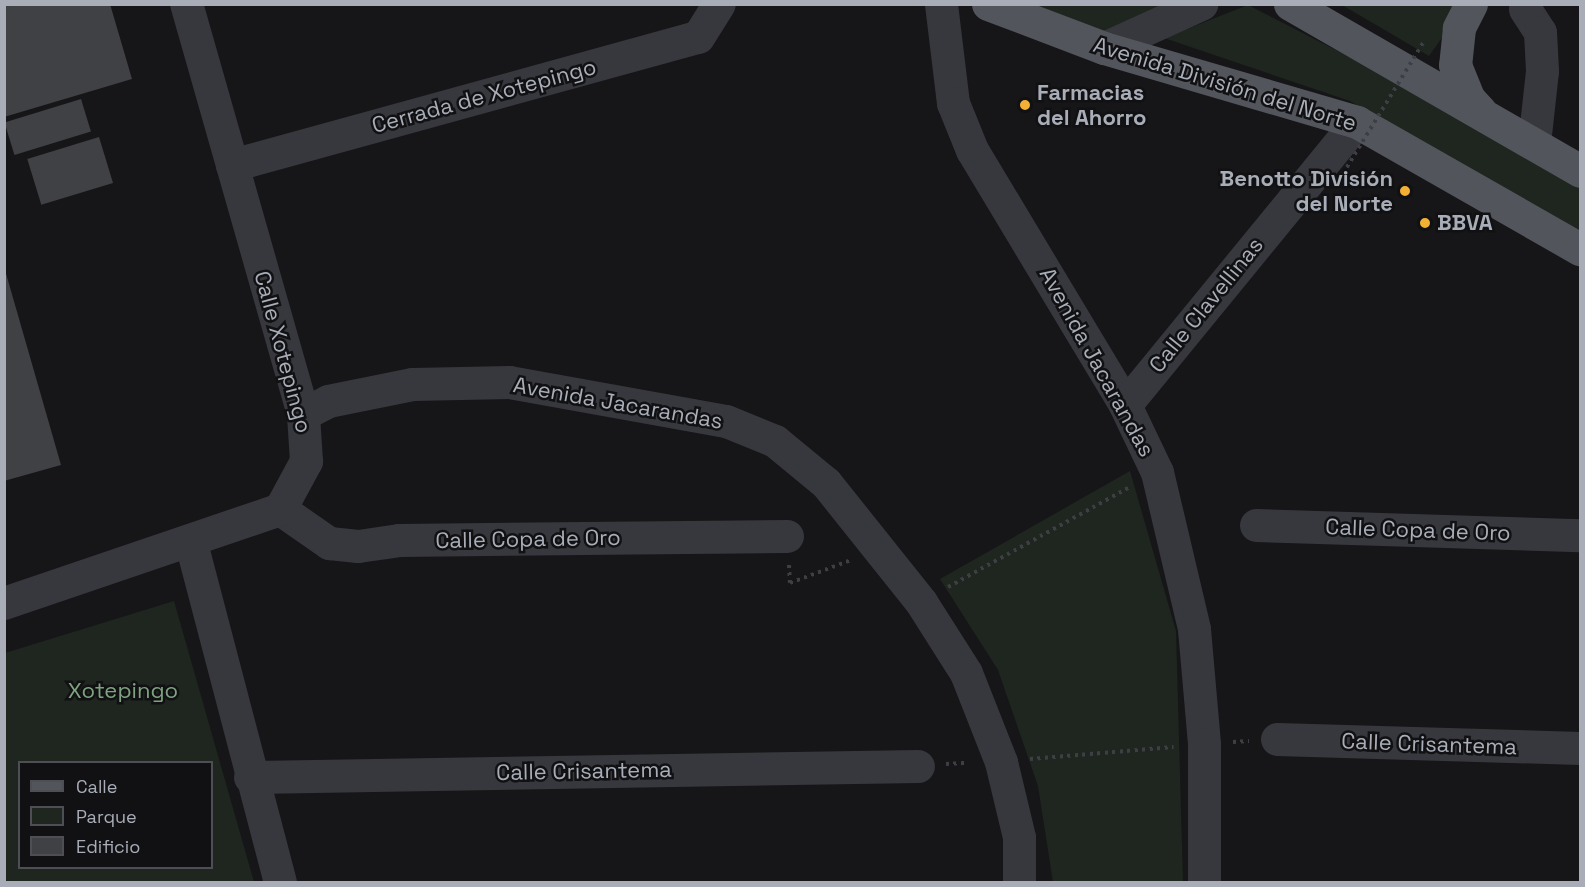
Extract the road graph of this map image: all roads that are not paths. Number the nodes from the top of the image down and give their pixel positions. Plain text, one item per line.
1 (186, 4) edge
2 (719, 4) edge
3 (941, 4) edge
4 (988, 4) edge
5 (1201, 4) edge
6 (1290, 4) edge
7 (1471, 4) edge
8 (1525, 9) dead end
9 (1104, 48) junction
10 (1482, 112) junction
11 (1357, 122) junction
12 (1534, 143) junction
13 (232, 165) junction
14 (1581, 171) edge
15 (1581, 249) edge
16 (1125, 405) junction
17 (303, 414) junction
18 (280, 509) junction
19 (1256, 525) dead end
20 (1581, 535) edge
21 (787, 536) road end
22 (191, 543) junction
23 (4, 603) edge
24 (1277, 739) road end
25 (1581, 748) edge
26 (918, 766) road end
27 (250, 777) junction
28 (280, 882) edge
29 (1019, 882) edge
30 (1204, 882) edge

1 - 13 street, Calle Xotepingo
2 - 13 street, Cerrada de Xotepingo
3 - 16 street, Avenida Jacarandas
4 - 9 main road, Avenida División del Norte
5 - 9 street
6 - 10 main road
7 - 10 main road
8 - 12 street
9 - 11 main road, Avenida División del Norte
10 - 12 main road
11 - 15 main road, Avenida División del Norte
11 - 16 street, Calle Clavellinas
12 - 14 main road
13 - 17 street, Calle Xotepingo
16 - 30 street, Avenida Jacarandas
17 - 18 street, Calle Xotepingo
17 - 29 street, Avenida Jacarandas
18 - 21 street, Calle Copa de Oro
18 - 22 street
19 - 20 street, Calle Copa de Oro
22 - 23 street
22 - 27 street
24 - 25 street, Calle Crisantema
26 - 27 street, Calle Crisantema
27 - 28 street

